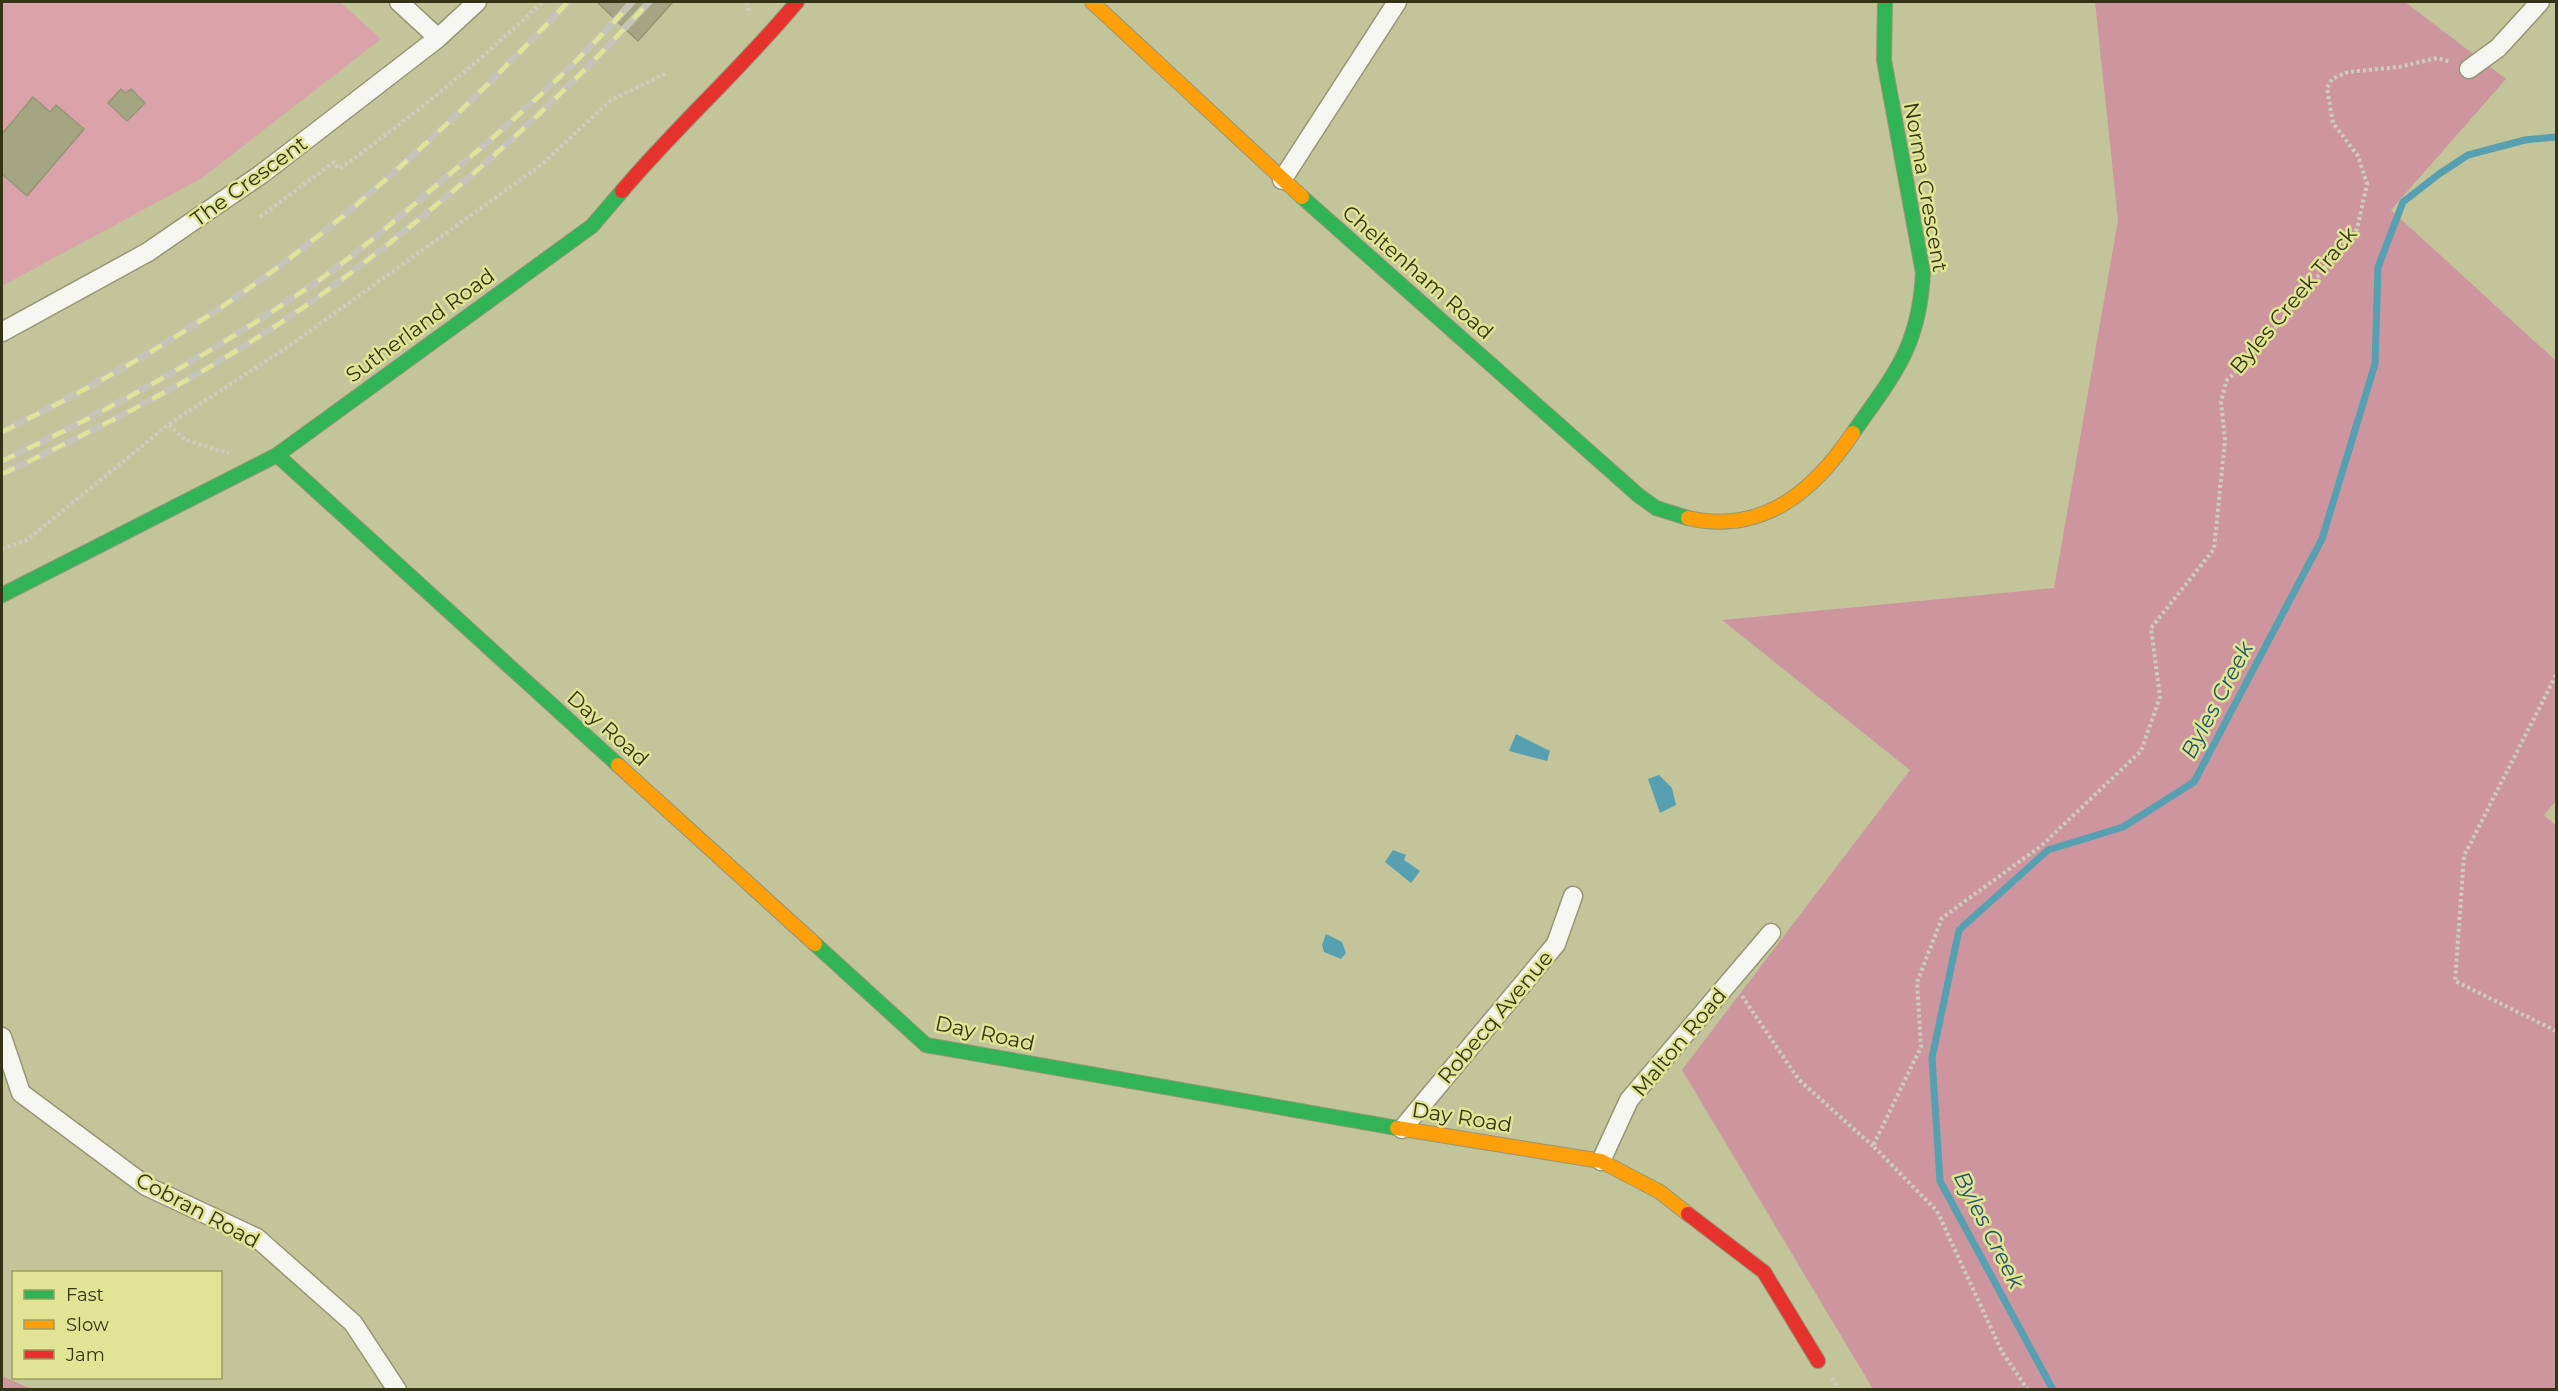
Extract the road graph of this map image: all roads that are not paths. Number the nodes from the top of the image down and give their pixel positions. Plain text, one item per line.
1 (399, 2) edge
2 (477, 2) edge
3 (797, 2) edge
4 (1092, 2) edge
5 (1397, 2) edge
6 (1885, 2) edge
7 (2540, 2) edge
8 (438, 38) junction
9 (2469, 69) road end
10 (1282, 180) junction
11 (2, 332) edge
12 (277, 455) junction
13 (1743, 518) joint
14 (2, 595) edge
15 (1573, 896) dead end
16 (1771, 933) dead end
17 (2, 1037) edge
18 (1402, 1129) junction
19 (1601, 1161) junction
20 (1818, 1361) dead end
21 (397, 1389) edge

1 - 8 street
2 - 8 street, The Crescent
3 - 12 street, Sutherland Road
4 - 10 street, Cheltenham Road
5 - 10 street
6 - 13 street, Norma Crescent
7 - 9 street
8 - 11 street, The Crescent
10 - 13 street, Cheltenham Road
12 - 14 street, Sutherland Road
12 - 18 street, Day Road
15 - 18 street, Robecq Avenue
16 - 19 street, Malton Road
17 - 21 street, Cobran Road
18 - 19 street, Day Road
19 - 20 street, Day Road

